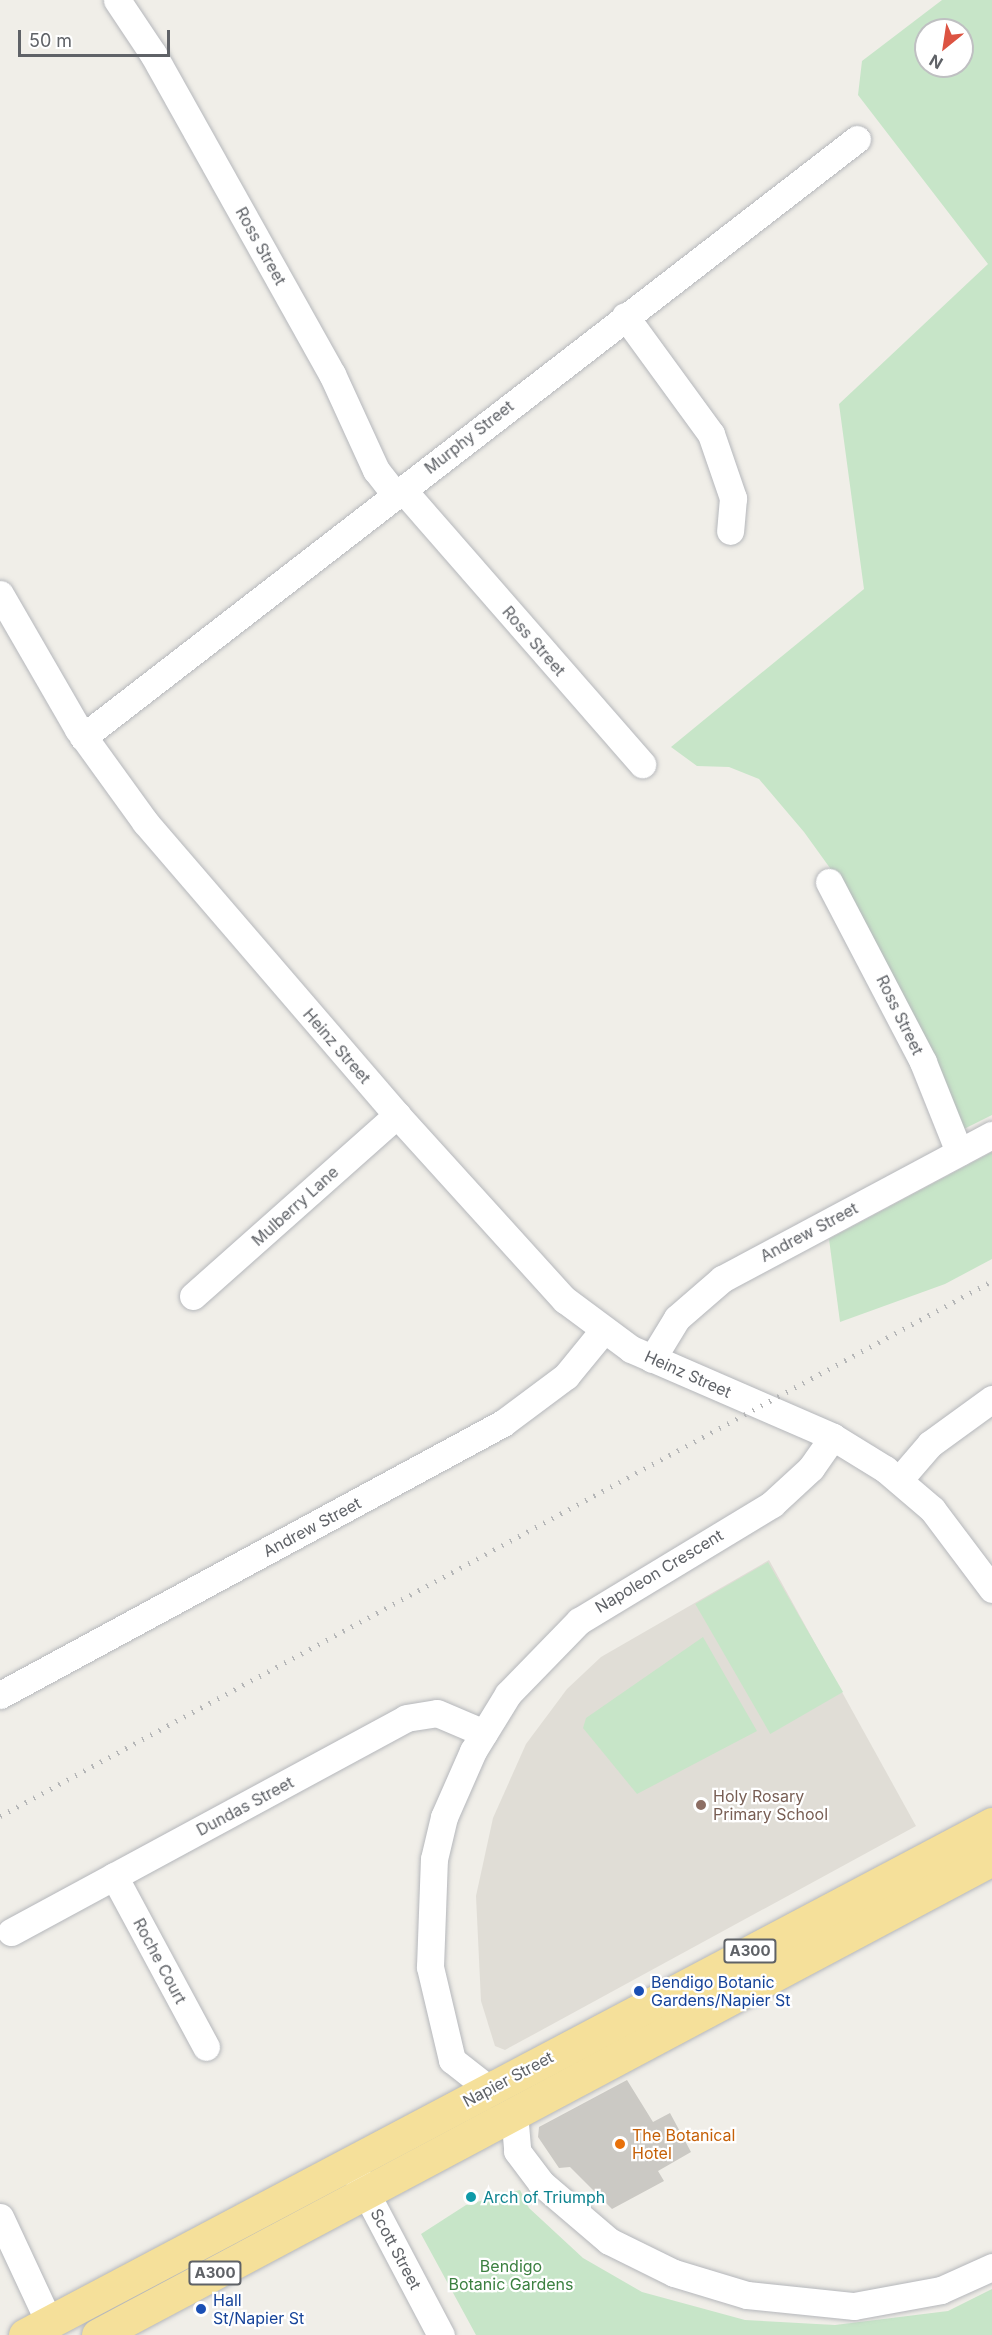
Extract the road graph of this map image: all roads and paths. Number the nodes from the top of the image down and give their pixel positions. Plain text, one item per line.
1 (117, 0) edge
2 (857, 139) dead end
3 (625, 316) junction
4 (399, 493) junction
5 (730, 531) dead end
6 (0, 594) edge
7 (83, 737) junction
8 (642, 764) dead end
9 (829, 882) dead end
10 (397, 1115) junction
11 (992, 1135) edge
12 (959, 1152) junction
13 (193, 1296) dead end
14 (602, 1332) junction
15 (652, 1359) junction
16 (992, 1399) edge
17 (833, 1437) junction
18 (899, 1480) junction
19 (992, 1589) edge
20 (0, 1695) edge
21 (484, 1733) junction
22 (992, 1824) edge
23 (992, 1859) edge
24 (114, 1876) junction
25 (11, 1932) dead end
26 (206, 2047) dead end
27 (452, 2060) junction
28 (489, 2089) junction
29 (448, 2110) junction
30 (514, 2113) junction
31 (350, 2163) junction
32 (366, 2192) junction
33 (0, 2217) edge
34 (992, 2267) edge
35 (43, 2331) edge
36 (106, 2331) edge
37 (441, 2335) edge

1 - 4 street, Ross Street
2 - 3 street, Murphy Street
3 - 4 street, Murphy Street
3 - 5 street
4 - 7 street, Murphy Street
4 - 8 street, Ross Street
6 - 7 street, Heinz Street
7 - 10 street, Heinz Street
9 - 12 street, Ross Street
10 - 13 street, Mulberry Lane
10 - 14 street, Heinz Street
11 - 12 street, Andrew Street
12 - 15 street, Andrew Street
14 - 15 street, Heinz Street
14 - 20 street, Andrew Street
15 - 17 street, Heinz Street
16 - 18 street
17 - 18 street, Heinz Street
17 - 21 street, Napoleon Crescent
18 - 19 street, Heinz Street
21 - 24 street, Dundas Street
21 - 27 street, Napoleon Crescent
22 - 28 highway, Napier Street / A300
23 - 30 highway, Napier Street / A300
24 - 25 street, Dundas Street
24 - 26 street, Roche Court
27 - 28 street
27 - 29 street, Napoleon Crescent
28 - 29 highway, Napier Street / A300
29 - 31 highway, Napier Street / A300
30 - 32 highway, Napier Street / A300
30 - 34 street
31 - 32 street, Scott Street
31 - 35 highway, Napier Street / A300
32 - 36 highway, Napier Street / A300
32 - 37 street, Scott Street
33 - 35 street
35 - 36 highway

